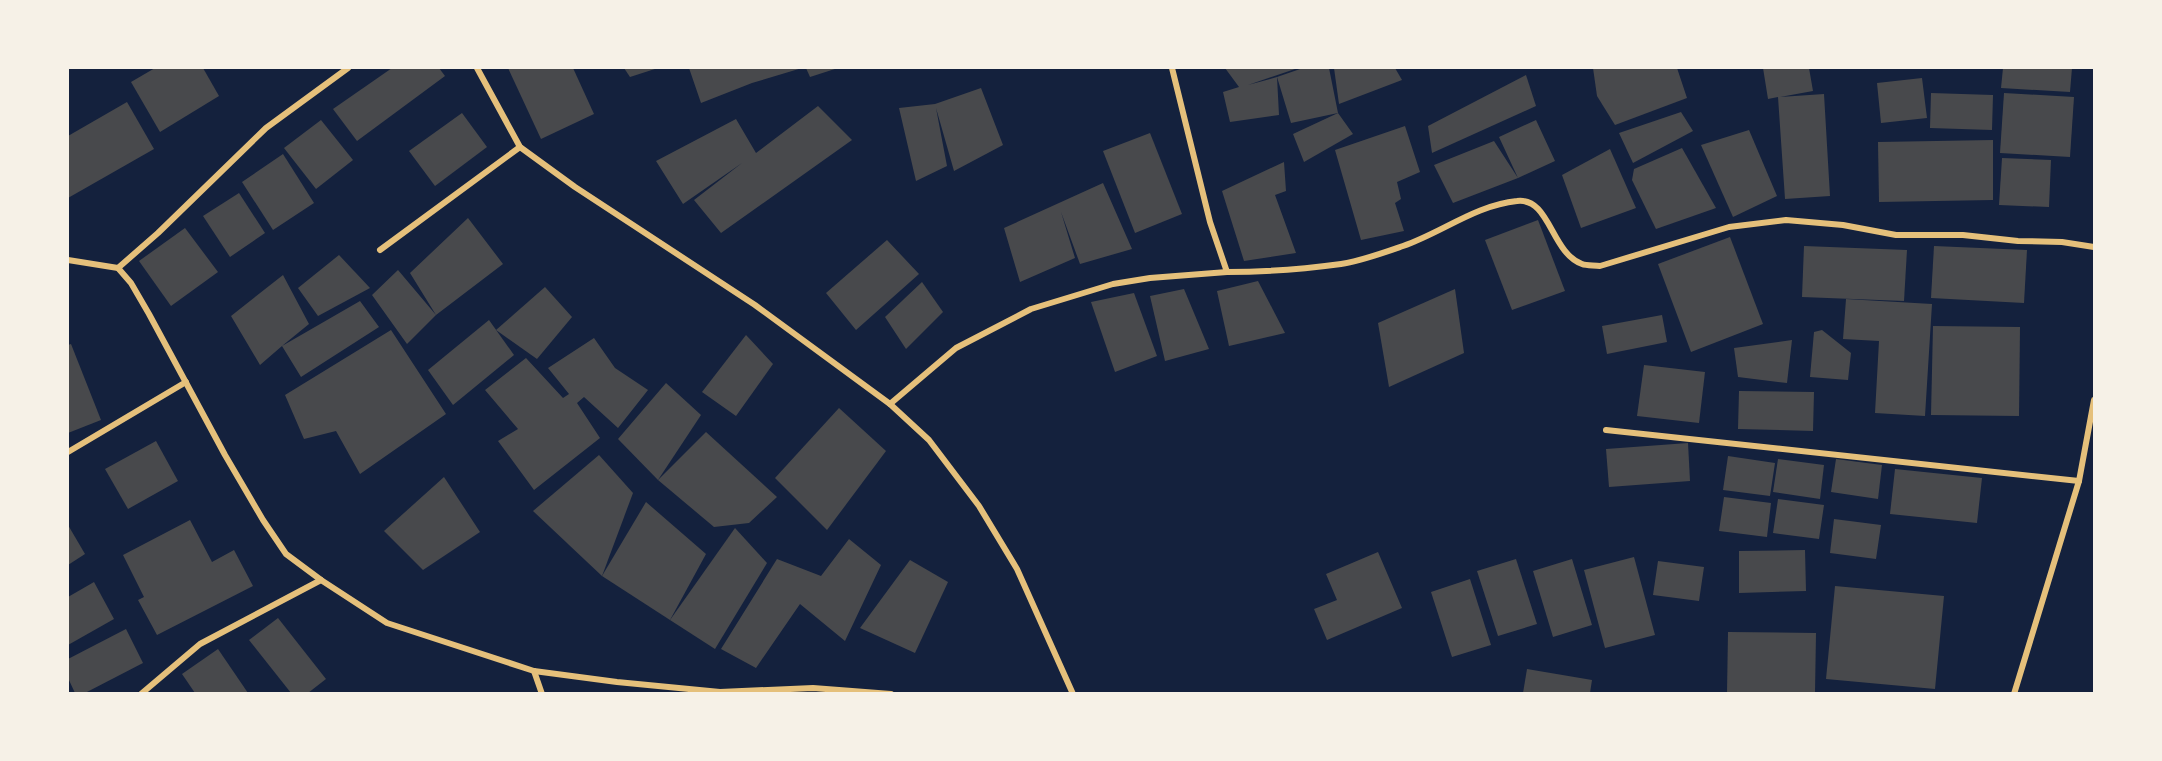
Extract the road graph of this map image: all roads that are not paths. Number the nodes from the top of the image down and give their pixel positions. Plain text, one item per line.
1 (348, 68) edge
2 (477, 68) edge
3 (1172, 68) edge
4 (520, 147) junction
5 (2094, 247) edge
6 (380, 250) dead end
7 (68, 260) edge
8 (118, 268) junction
9 (1227, 272) junction
10 (186, 382) junction
11 (2094, 400) edge
12 (890, 404) junction
13 (1606, 429) dead end
14 (68, 452) edge
15 (2079, 481) junction
16 (321, 580) junction
17 (534, 671) junction
18 (141, 693) edge
19 (542, 693) edge
20 (891, 693) edge
21 (1073, 693) edge
22 (2014, 693) edge

1 - 8 street
2 - 4 street
3 - 9 street
4 - 6 street
4 - 12 street
5 - 9 street
7 - 8 street
8 - 10 street
9 - 12 street
10 - 14 street
10 - 16 street
11 - 15 street
12 - 21 street
13 - 15 street
15 - 22 street
16 - 17 street
16 - 18 street
17 - 19 street
17 - 20 street

